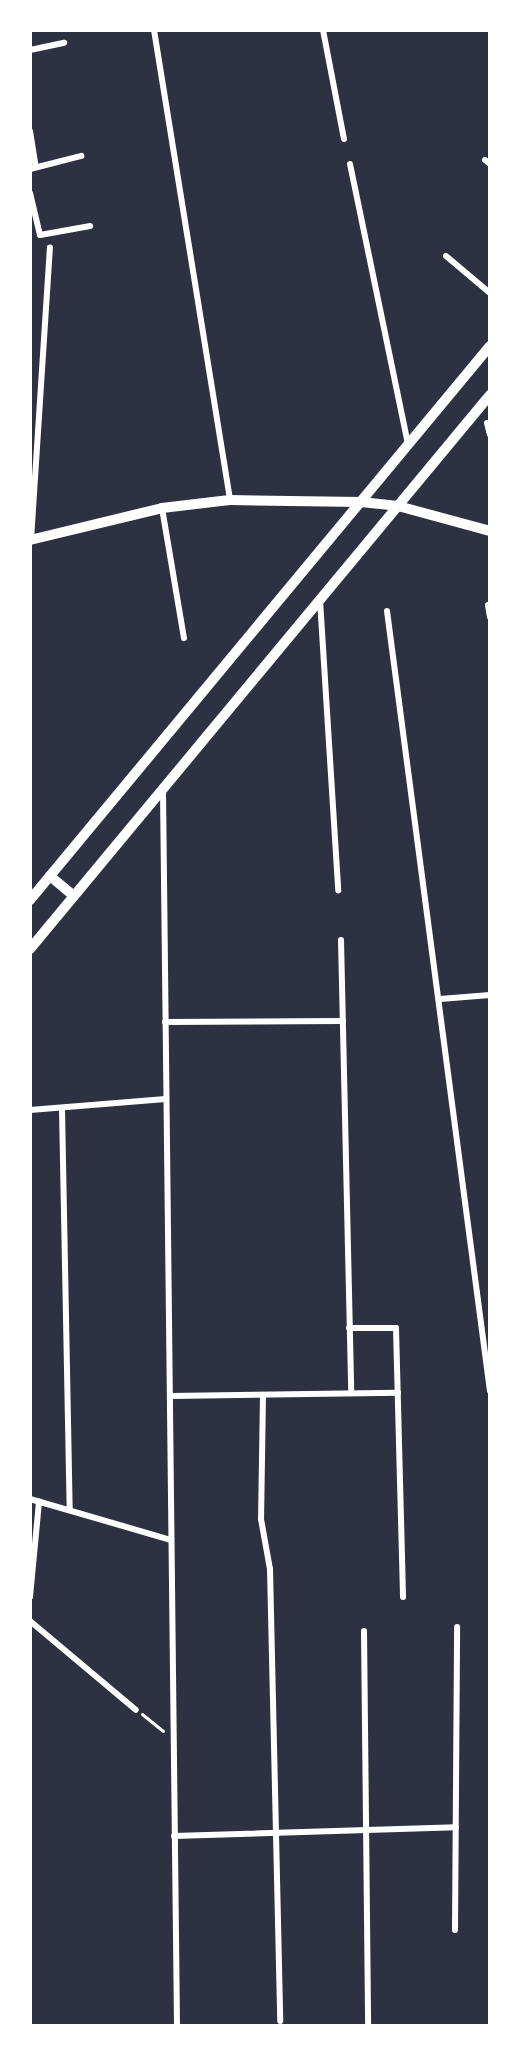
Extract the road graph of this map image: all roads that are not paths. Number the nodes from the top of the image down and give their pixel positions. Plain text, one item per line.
1 (154, 30) edge
2 (323, 30) edge
3 (64, 44) dead end
4 (30, 50) edge
5 (30, 131) edge
6 (344, 139) dead end
7 (81, 156) dead end
8 (350, 164) dead end
9 (33, 168) edge
10 (30, 193) edge
11 (90, 226) dead end
12 (50, 248) dead end
13 (446, 256) dead end
14 (490, 292) edge
15 (490, 346) edge
16 (490, 395) edge
17 (487, 423) dead end
18 (490, 435) edge
19 (408, 445) junction
20 (230, 500) junction
21 (361, 501) junction
22 (398, 506) junction
23 (162, 508) junction
24 (490, 531) edge
25 (30, 540) edge
26 (320, 600) junction
27 (488, 605) dead end
28 (387, 611) dead end
29 (490, 617) edge
30 (184, 638) dead end
31 (163, 789) junction
32 (50, 876) junction
33 (338, 890) dead end
34 (74, 896) junction
35 (30, 900) edge
36 (341, 940) dead end
37 (30, 949) edge
38 (490, 995) edge
39 (440, 999) junction
40 (343, 1021) junction
41 (165, 1022) junction
42 (166, 1099) junction
43 (62, 1109) junction
44 (30, 1110) edge
45 (349, 1329) junction
46 (490, 1391) edge
47 (351, 1393) junction
48 (398, 1393) junction
49 (263, 1395) junction
50 (170, 1396) junction
51 (30, 1499) edge
52 (39, 1501) junction
53 (70, 1509) junction
54 (171, 1540) junction
55 (30, 1597) edge
56 (404, 1597) dead end
57 (30, 1621) edge
58 (457, 1627) dead end
59 (364, 1631) dead end
60 (136, 1710) road end
61 (456, 1827) junction
62 (366, 1830) junction
63 (276, 1833) junction
64 (174, 1836) junction
65 (455, 1930) dead end
66 (280, 2021) dead end
67 (368, 2025) edge
68 (177, 2026) edge

1 - 20 street
2 - 6 street
3 - 4 street
5 - 9 street
7 - 9 street
8 - 19 street
10 - 11 street
12 - 25 street
13 - 14 street
15 - 19 street
16 - 22 street
17 - 18 street
19 - 21 street
20 - 21 street
20 - 23 street
21 - 22 street
21 - 32 street
22 - 24 street
22 - 26 street
23 - 25 street
23 - 30 street
26 - 31 street
26 - 33 street
27 - 29 street
28 - 39 street
31 - 34 street
31 - 41 street
32 - 34 street
32 - 35 street
34 - 37 street
36 - 40 street
38 - 39 street
39 - 46 street
40 - 41 street
40 - 45 street
41 - 42 street
42 - 43 street
42 - 50 street
43 - 44 street
43 - 53 street
45 - 47 street
45 - 48 street
47 - 48 street
47 - 49 street
48 - 56 street
49 - 50 street
49 - 63 street
50 - 54 street
51 - 52 street
52 - 53 street
52 - 55 street
53 - 54 street
54 - 64 street
57 - 60 street
58 - 61 street
59 - 62 street
61 - 62 street
61 - 65 street
62 - 63 street
62 - 67 street
63 - 64 street
63 - 66 street
64 - 68 street

